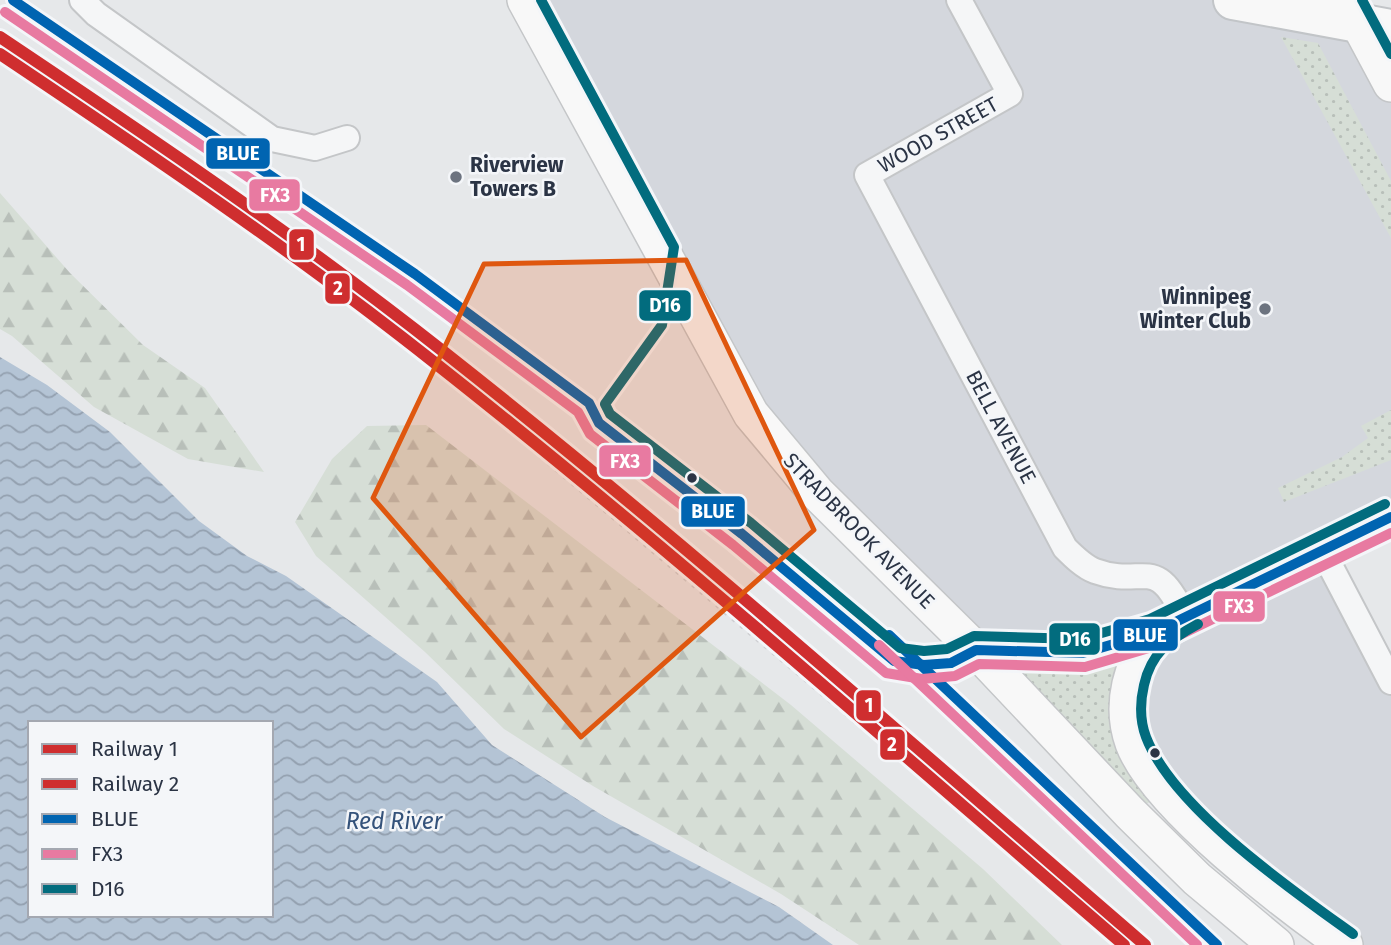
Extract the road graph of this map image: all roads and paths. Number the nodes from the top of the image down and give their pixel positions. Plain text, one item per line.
1 (82, 0) edge
2 (525, 0) edge
3 (959, 0) edge
4 (1233, 0) edge
5 (1365, 17) edge
6 (1391, 85) edge
7 (347, 138) dead end
8 (867, 175) joint
9 (1391, 517) edge
10 (1322, 550) junction
11 (1169, 624) junction
12 (976, 650) junction
13 (1391, 682) edge
14 (1276, 945) edge
15 (1345, 945) edge

1 - 7 street
2 - 12 main road, STRADBROOK AVENUE
3 - 8 street, WOOD STREET
4 - 5 main road
5 - 6 main road
8 - 11 street, BELL AVENUE
9 - 10 main road
10 - 11 main road
10 - 13 street
11 - 12 main road
11 - 15 main road
12 - 14 main road, STRADBROOK AVENUE

